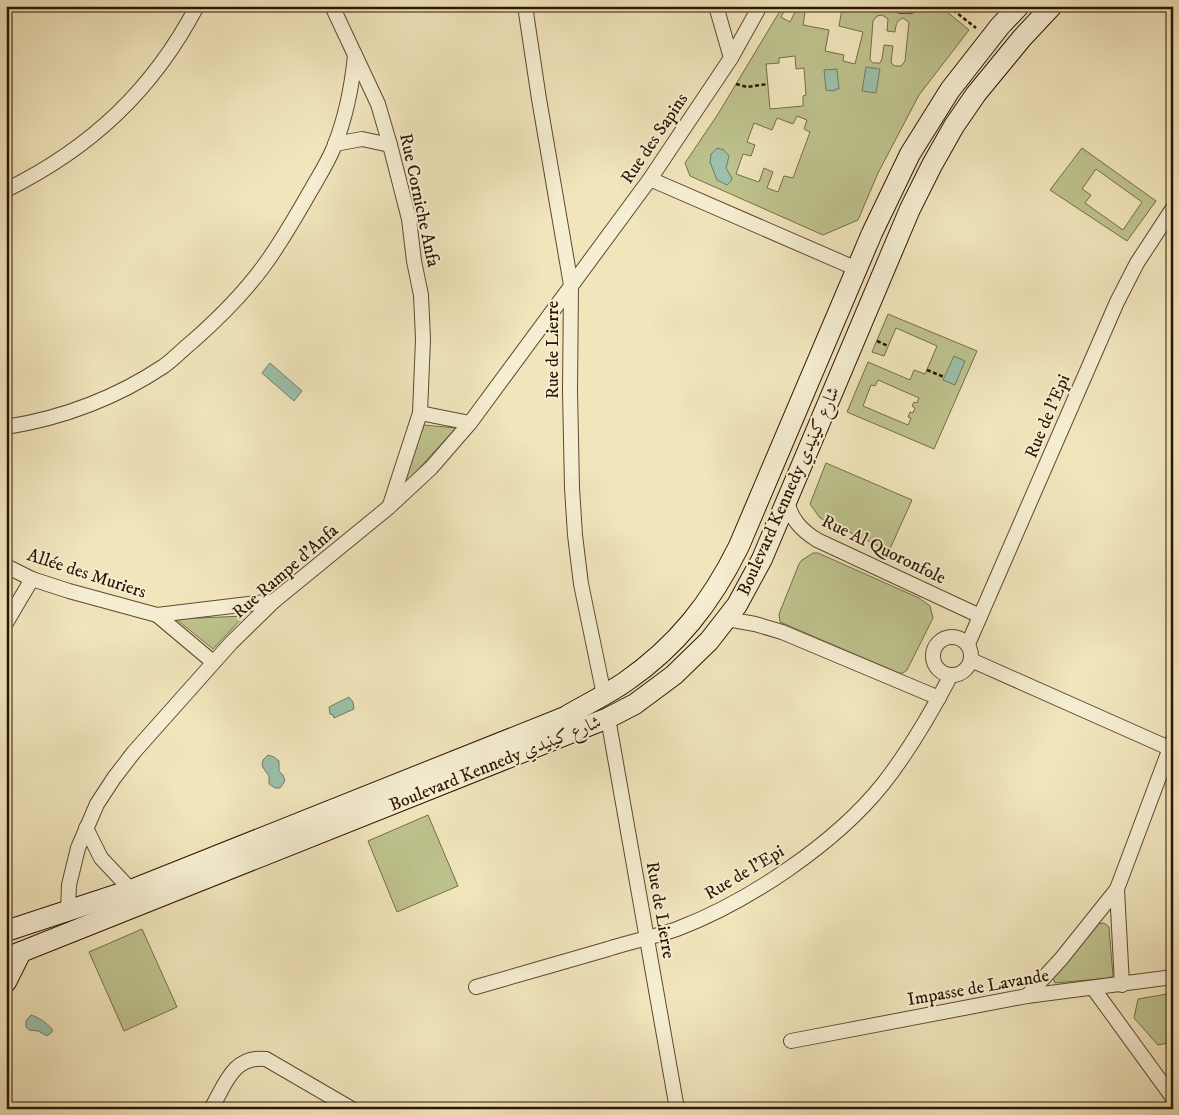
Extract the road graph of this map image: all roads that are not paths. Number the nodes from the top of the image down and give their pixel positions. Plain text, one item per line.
1 (197, 6) edge
2 (332, 6) edge
3 (525, 6) edge
4 (716, 6) edge
5 (760, 6) edge
6 (901, 6) edge
7 (908, 6) edge
8 (1019, 6) edge
9 (1052, 6) edge
10 (356, 55) junction
11 (731, 58) junction
12 (335, 144) junction
13 (390, 145) junction
14 (650, 179) junction
15 (6, 190) edge
16 (1173, 208) edge
17 (857, 269) junction
18 (570, 285) junction
19 (420, 413) junction
20 (470, 423) junction
21 (6, 427) edge
22 (787, 501) junction
23 (389, 507) junction
24 (6, 566) edge
25 (32, 579) junction
26 (274, 601) junction
27 (157, 615) junction
28 (980, 616) junction
29 (727, 619) junction
30 (6, 623) edge
31 (968, 644) junction
32 (971, 660) junction
33 (213, 662) junction
34 (952, 675) junction
35 (604, 695) junction
36 (939, 698) junction
37 (608, 718) junction
38 (1172, 745) edge
39 (86, 828) junction
40 (1117, 888) junction
41 (132, 898) junction
42 (68, 910) junction
43 (6, 931) edge
44 (647, 938) junction
45 (14, 955) edge
46 (1173, 977) edge
47 (6, 982) edge
48 (1122, 984) junction
49 (476, 987) dead end
50 (1093, 988) junction
51 (1027, 996) junction
52 (792, 1041) dead end
53 (1173, 1098) edge
54 (211, 1109) edge
55 (352, 1109) edge
56 (677, 1109) edge

1 - 15 street
2 - 10 street, Rue Corniche Anfa
3 - 18 street, Rue de Lierre
4 - 11 street
5 - 11 street, Rue des Sapins
6 - 7 street
8 - 17 main road, Boulevard Kennedy شارع كينيدي
9 - 22 main road, Boulevard Kennedy شارع كينيدي
10 - 12 street
10 - 13 street, Rue Corniche Anfa
11 - 14 street, Rue des Sapins
12 - 13 street
12 - 21 street
13 - 19 street, Rue Corniche Anfa
14 - 17 street
14 - 18 street, Rue des Sapins
16 - 28 street, Rue de l'Epi
17 - 35 main road, Boulevard Kennedy شارع كينيدي
18 - 20 street, Rue Rampe d'Anfa
18 - 35 street, Rue de Lierre
19 - 20 street
19 - 23 street, Rue Corniche Anfa
20 - 23 street, Rue Rampe d'Anfa
22 - 28 street, Rue Al Quoronfole
22 - 29 main road, Boulevard Kennedy شارع كينيدي
23 - 26 street, Rue Rampe d'Anfa
24 - 25 street, Allée des Muriers
25 - 27 street, Allée des Muriers
25 - 30 street
26 - 27 street, Allée des Muriers
26 - 33 street, Rue Rampe d'Anfa
27 - 33 street, Allée des Muriers
28 - 31 street, Rue de l'Epi
29 - 36 street
29 - 37 main road, Boulevard Kennedy شارع كينيدي
31 - 32 street
31 - 34 street
32 - 34 street
32 - 38 street
33 - 39 street, Rue Rampe d'Anfa
34 - 36 street, Rue de l'Epi
35 - 41 main road, Boulevard Kennedy شارع كينيدي
36 - 44 street, Rue de l'Epi
37 - 41 main road, Boulevard Kennedy شارع كينيدي
37 - 44 street, Rue de Lierre
38 - 40 street
39 - 41 street
39 - 42 street, Rue Rampe d'Anfa
40 - 48 street
40 - 51 street
41 - 42 main road, Boulevard Kennedy شارع كينيدي
41 - 45 main road, Boulevard Kennedy شارع كينيدي
42 - 43 main road, Boulevard Kennedy شارع كينيدي
44 - 49 street, Rue de l'Epi
44 - 56 street, Rue de Lierre
45 - 47 main road
46 - 48 street, Impasse de Lavande
48 - 50 street, Impasse de Lavande
50 - 51 street, Impasse de Lavande
50 - 53 street
51 - 52 street, Impasse de Lavande
54 - 55 street

